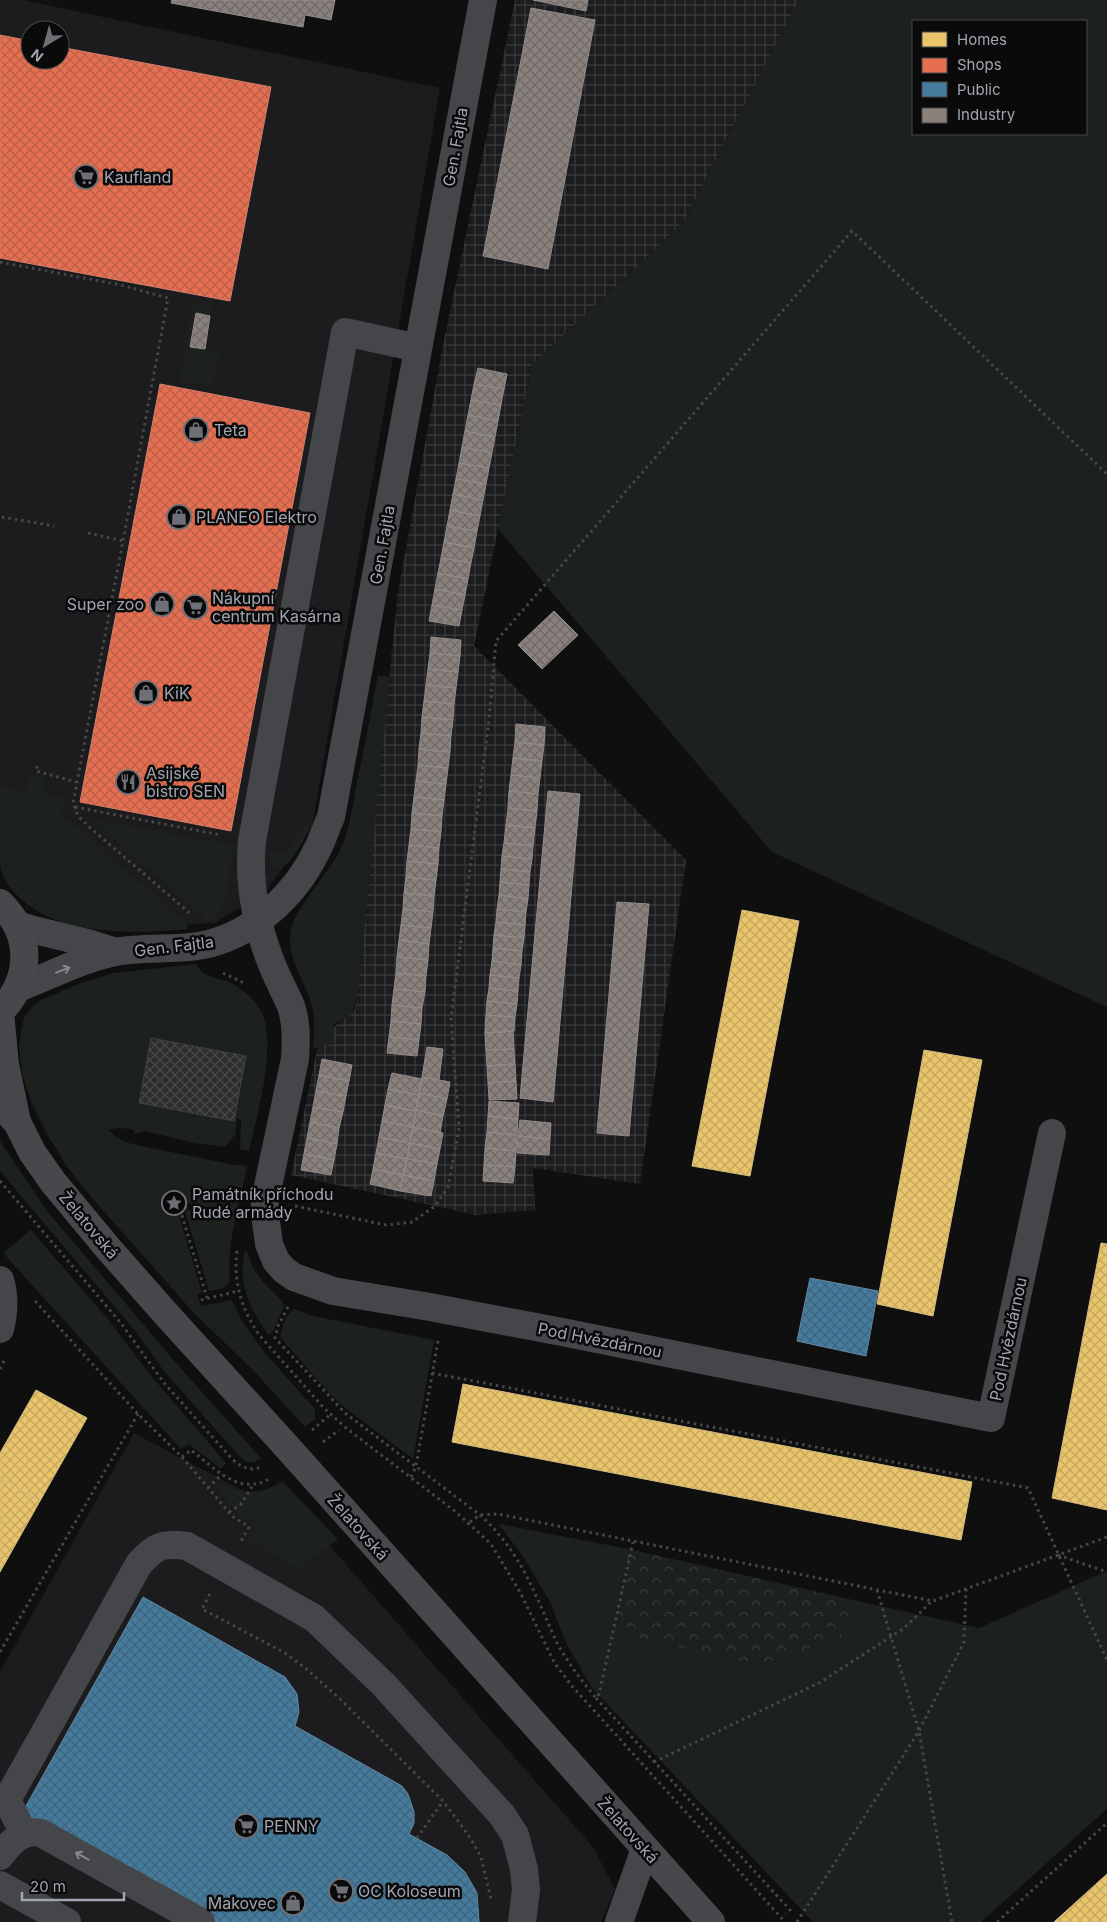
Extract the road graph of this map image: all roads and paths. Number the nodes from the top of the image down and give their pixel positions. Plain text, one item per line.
1 (483, 0) edge
2 (0, 262) edge
3 (418, 348) junction
4 (1107, 474) edge
5 (2, 517) dead end
6 (54, 526) dead end
7 (88, 532) dead end
8 (123, 541) junction
9 (37, 766) dead end
10 (76, 782) junction
11 (74, 807) junction
12 (225, 835) dead end
13 (0, 903) edge
14 (257, 921) junction
15 (195, 922) dead end
16 (17, 925) junction
17 (116, 952) junction
18 (216, 971) dead end
19 (246, 985) dead end
20 (18, 988) junction
21 (0, 1012) edge
22 (0, 1103) edge
23 (18, 1124) junction
24 (1052, 1133) dead end
25 (0, 1181) edge
26 (265, 1200) junction
27 (189, 1206) dead end
28 (180, 1209) junction
29 (172, 1212) dead end
30 (238, 1247) dead end
31 (0, 1280) edge
32 (238, 1291) junction
33 (32, 1298) dead end
34 (207, 1298) junction
35 (201, 1300) dead end
36 (291, 1302) dead end
37 (0, 1329) edge
38 (438, 1337) dead end
39 (432, 1373) junction
40 (138, 1414) junction
41 (330, 1414) junction
42 (339, 1430) dead end
43 (309, 1433) dead end
44 (320, 1444) dead end
45 (182, 1457) junction
46 (266, 1464) dead end
47 (416, 1466) junction
48 (222, 1474) junction
49 (277, 1474) dead end
50 (411, 1477) junction
51 (253, 1485) junction
52 (208, 1488) junction
53 (229, 1512) junction
54 (480, 1515) junction
55 (470, 1523) junction
56 (1107, 1537) edge
57 (243, 1538) dead end
58 (632, 1542) junction
59 (1058, 1555) junction
60 (226, 1567) junction
61 (1107, 1572) edge
62 (966, 1589) junction
63 (877, 1590) junction
64 (933, 1601) junction
65 (890, 1637) junction
66 (0, 1652) edge
67 (1107, 1660) edge
68 (596, 1698) junction
69 (919, 1731) junction
70 (654, 1762) junction
71 (443, 1801) junction
72 (1107, 1824) edge
73 (24, 1834) junction
74 (417, 1838) dead end
75 (645, 1849) junction
76 (0, 1856) edge
77 (0, 1885) edge
78 (490, 1905) dead end
79 (786, 1914) dead end
80 (66, 1922) edge
81 (202, 1922) edge
82 (522, 1922) edge
83 (619, 1922) edge
84 (711, 1922) edge
85 (785, 1922) edge
86 (797, 1922) edge
87 (952, 1922) edge
88 (997, 1922) edge

1 - 3 street, Gen. Fajtla
2 - 8 path
3 - 14 street, Gen. Fajtla
3 - 14 street, Pod Hvězdárnou
4 - 26 path
5 - 6 path
7 - 8 path
8 - 10 path
9 - 10 path
10 - 11 path
11 - 12 path
11 - 15 path
13 - 16 main road, Želatovská
14 - 17 street, Gen. Fajtla
14 - 26 street, Pod Hvězdárnou
16 - 17 street, Gen. Fajtla
16 - 20 main road, Želatovská
20 -> 17 street, Gen. Fajtla
18 - 19 path
20 - 21 main road, Želatovská
21 - 23 main road, Želatovská
22 - 23 main road, Želatovská
23 - 75 main road, Želatovská
24 - 26 street, Pod Hvězdárnou
25 - 46 path
27 - 28 path
28 - 29 path
28 - 34 path
30 - 32 path
31 - 37 street
32 - 34 path
32 - 41 path
33 - 40 path
34 - 35 path
36 - 47 path
38 - 39 path
39 - 47 path
39 - 59 path
40 - 45 path
40 - 66 path
41 - 43 path
41 - 50 path
42 - 44 path
45 - 48 path
45 - 52 path
47 - 50 path
47 - 54 path
48 - 51 path
48 - 52 path
49 - 51 path
50 - 55 path
51 - 53 path
52 - 53 path
53 - 57 path
54 - 55 path
54 - 58 path
54 - 68 path
55 - 85 path
56 - 59 path
58 - 63 path
58 - 68 path
59 - 61 path
59 - 62 path
59 - 67 path
60 - 71 path
60 - 73 street
60 - 82 street
62 - 64 path
62 - 69 path
63 - 64 path
63 - 65 path
64 - 65 path
65 - 69 path
65 - 70 path
68 - 70 path
69 - 86 path
69 - 87 path
70 - 79 path
71 - 74 path
71 - 78 path
72 - 88 path
73 - 76 street
81 -> 73 street
75 - 83 street
75 - 84 main road, Želatovská
77 - 80 street

